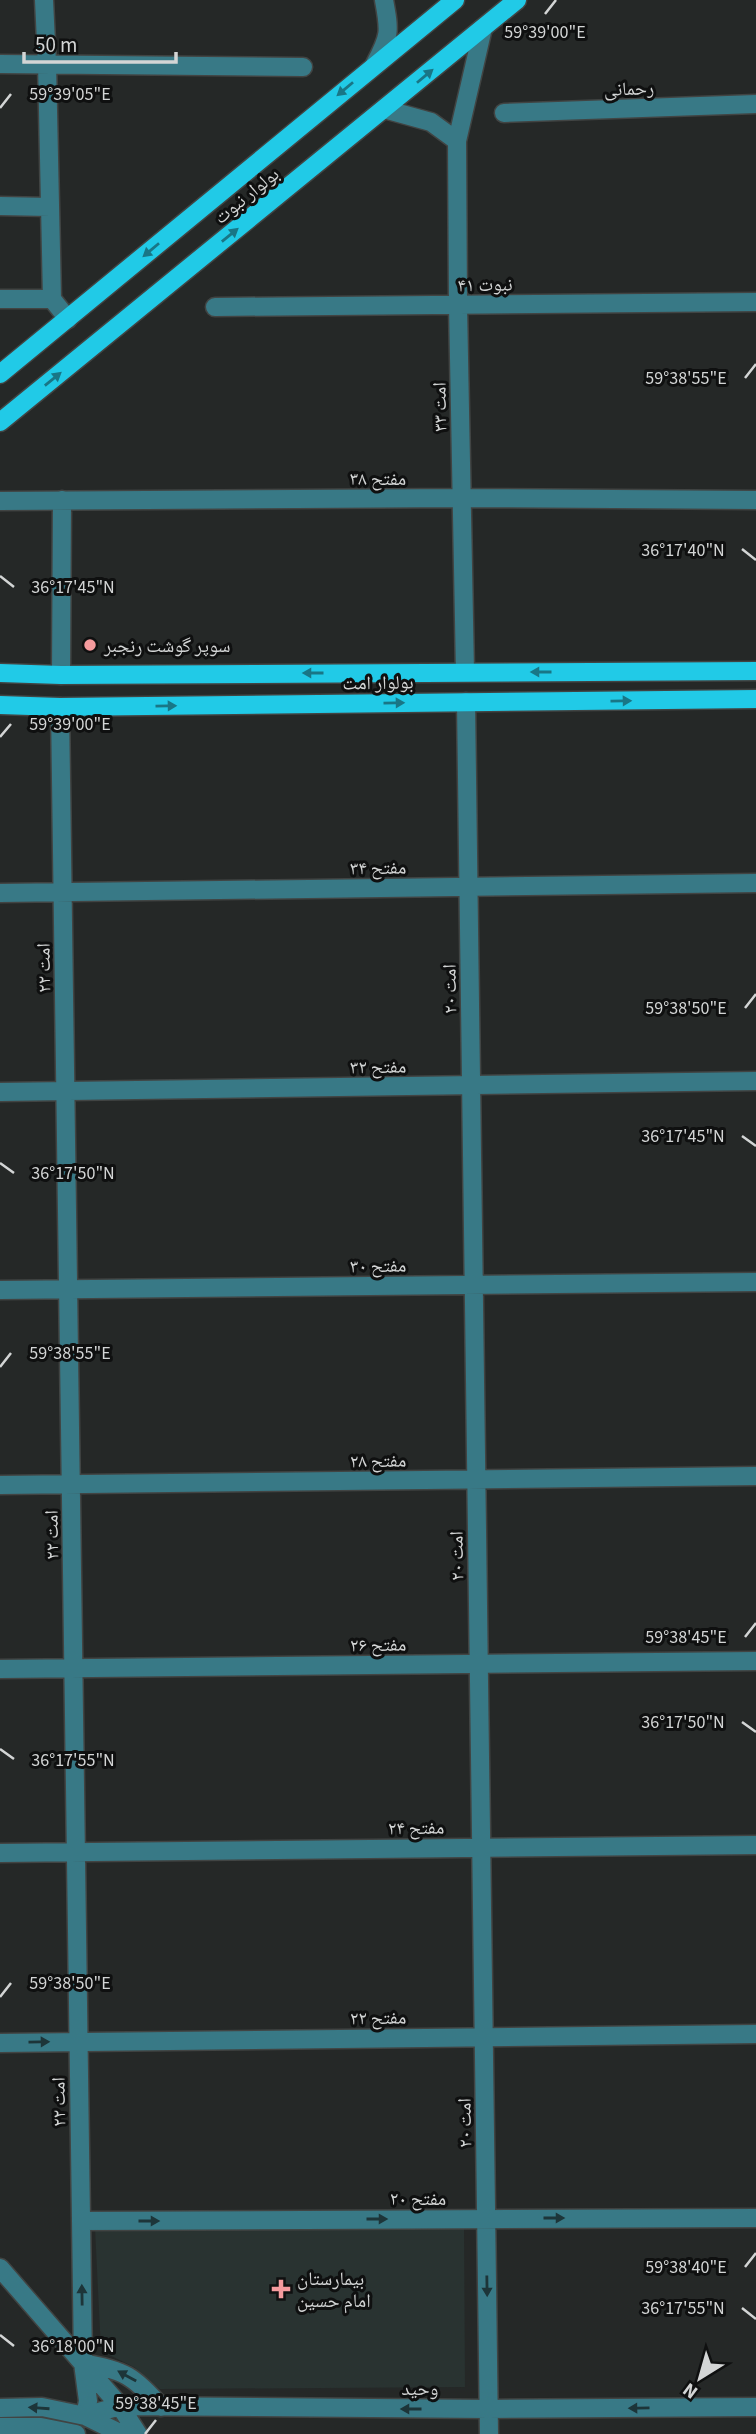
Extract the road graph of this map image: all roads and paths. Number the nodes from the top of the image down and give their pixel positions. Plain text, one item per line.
1 (44, 0) edge
2 (384, 0) edge
3 (455, 0) edge
4 (517, 0) edge
5 (483, 28) junction
6 (47, 63) junction
7 (0, 64) edge
8 (375, 64) junction
9 (303, 67) dead end
10 (756, 104) edge
11 (384, 109) junction
12 (504, 113) dead end
13 (457, 141) junction
14 (0, 206) edge
15 (50, 207) junction
16 (0, 299) edge
17 (52, 299) junction
18 (756, 302) edge
19 (458, 305) junction
20 (215, 307) dead end
21 (68, 319) junction
22 (0, 374) edge
23 (0, 422) edge
24 (462, 498) junction
25 (62, 500) junction
26 (756, 500) edge
27 (0, 501) edge
28 (756, 671) edge
29 (465, 672) junction
30 (0, 673) edge
31 (61, 675) junction
32 (756, 699) edge
33 (466, 702) junction
34 (0, 705) edge
35 (60, 707) junction
36 (756, 883) edge
37 (468, 887) junction
38 (63, 892) junction
39 (0, 893) edge
40 (756, 1081) edge
41 (471, 1085) junction
42 (65, 1091) junction
43 (0, 1092) edge
44 (756, 1282) edge
45 (474, 1285) junction
46 (68, 1289) junction
47 (0, 1290) edge
48 (756, 1476) edge
49 (477, 1479) junction
50 (71, 1484) junction
51 (0, 1485) edge
52 (756, 1661) edge
53 (479, 1664) junction
54 (0, 1669) edge
55 (73, 1669) junction
56 (756, 1845) edge
57 (481, 1848) junction
58 (76, 1852) junction
59 (0, 1853) edge
60 (756, 2034) edge
61 (484, 2037) junction
62 (79, 2041) junction
63 (0, 2043) edge
64 (486, 2218) junction
65 (756, 2218) edge
66 (81, 2221) junction
67 (0, 2268) edge
68 (83, 2363) junction
69 (120, 2406) junction
70 (161, 2407) junction
71 (756, 2407) edge
72 (0, 2408) edge
73 (489, 2409) junction
74 (85, 2416) junction
75 (0, 2427) edge
76 (76, 2434) edge
77 (122, 2434) edge
78 (138, 2434) edge
79 (489, 2434) edge

1 - 6 street
2 - 8 street
3 - 8 main road, بولوار نبوت
4 - 5 main road, بولوار نبوت
11 -> 5 main road, بولوار نبوت
5 - 13 street, امت ۳۳
6 - 7 street
6 - 9 street
6 - 15 street
8 -> 21 main road, بولوار نبوت
10 - 12 street, رحمانی
11 - 13 street
23 -> 11 main road, بولوار نبوت
13 - 19 street, امت ۳۳
14 - 15 street
15 - 17 street
16 - 17 street
17 - 21 street
18 - 19 street, نبوت ۴۱
19 - 20 street, نبوت ۴۱
19 - 24 street, امت ۳۳
21 - 22 main road, بولوار نبوت
24 - 25 street, مفتح ۳۸
24 - 26 street, مفتح ۳۸
24 - 29 street, امت ۳۳
25 - 27 street, مفتح ۳۸
25 - 31 street
28 -> 29 main road, بولوار امت
29 -> 31 main road, بولوار امت
30 - 31 main road, بولوار امت
33 -> 32 main road, بولوار امت
35 -> 33 main road, بولوار امت
33 - 37 street, امت ۲۰
34 - 35 main road, بولوار امت
35 - 38 street, امت ۲۲
36 - 37 street, مفتح ۳۴
37 - 38 street, مفتح ۳۴
37 - 41 street, امت ۲۰
38 - 39 street, مفتح ۳۴
38 - 42 street, امت ۲۲
40 - 41 street, مفتح ۳۲
41 - 42 street, مفتح ۳۲
41 - 45 street, امت ۲۰
42 - 43 street, مفتح ۳۲
42 - 46 street, امت ۲۲
44 - 45 street, مفتح ۳۰
45 - 46 street, مفتح ۳۰
45 - 49 street, امت ۲۰
46 - 47 street, مفتح ۳۰
46 - 50 street, امت ۲۲
48 - 49 street, مفتح ۲۸
49 - 50 street, مفتح ۲۸
49 - 53 street, امت ۲۰
50 - 51 street, مفتح ۲۸
50 - 55 street, امت ۲۲
52 - 53 street, مفتح ۲۶
53 - 55 street, مفتح ۲۶
53 - 57 street, امت ۲۰
54 - 55 street, مفتح ۲۶
55 - 58 street, امت ۲۲
56 - 57 street, مفتح ۲۴
57 - 58 street, مفتح ۲۴
57 - 61 street, امت ۲۰
58 - 59 street, مفتح ۲۴
58 - 62 street, امت ۲۲
60 - 61 street, مفتح ۲۲
61 - 62 street, مفتح ۲۲
61 - 64 street, امت ۲۰
63 -> 62 street, مفتح ۲۲
62 - 66 street, امت ۲۲
64 -> 65 street, مفتح ۲۰
66 -> 64 street, مفتح ۲۰
64 -> 73 street, امت ۲۰
68 -> 66 street, امت ۲۲
67 - 68 street
68 - 69 street
70 -> 68 street
68 - 74 street, امت ۲۲
69 - 70 street, وحید
69 - 74 street, وحید
69 - 78 street
73 -> 70 street, وحید
71 -> 73 street, وحید
74 -> 72 street
73 - 79 street, امت ۲۰
74 - 77 street
75 - 76 street

